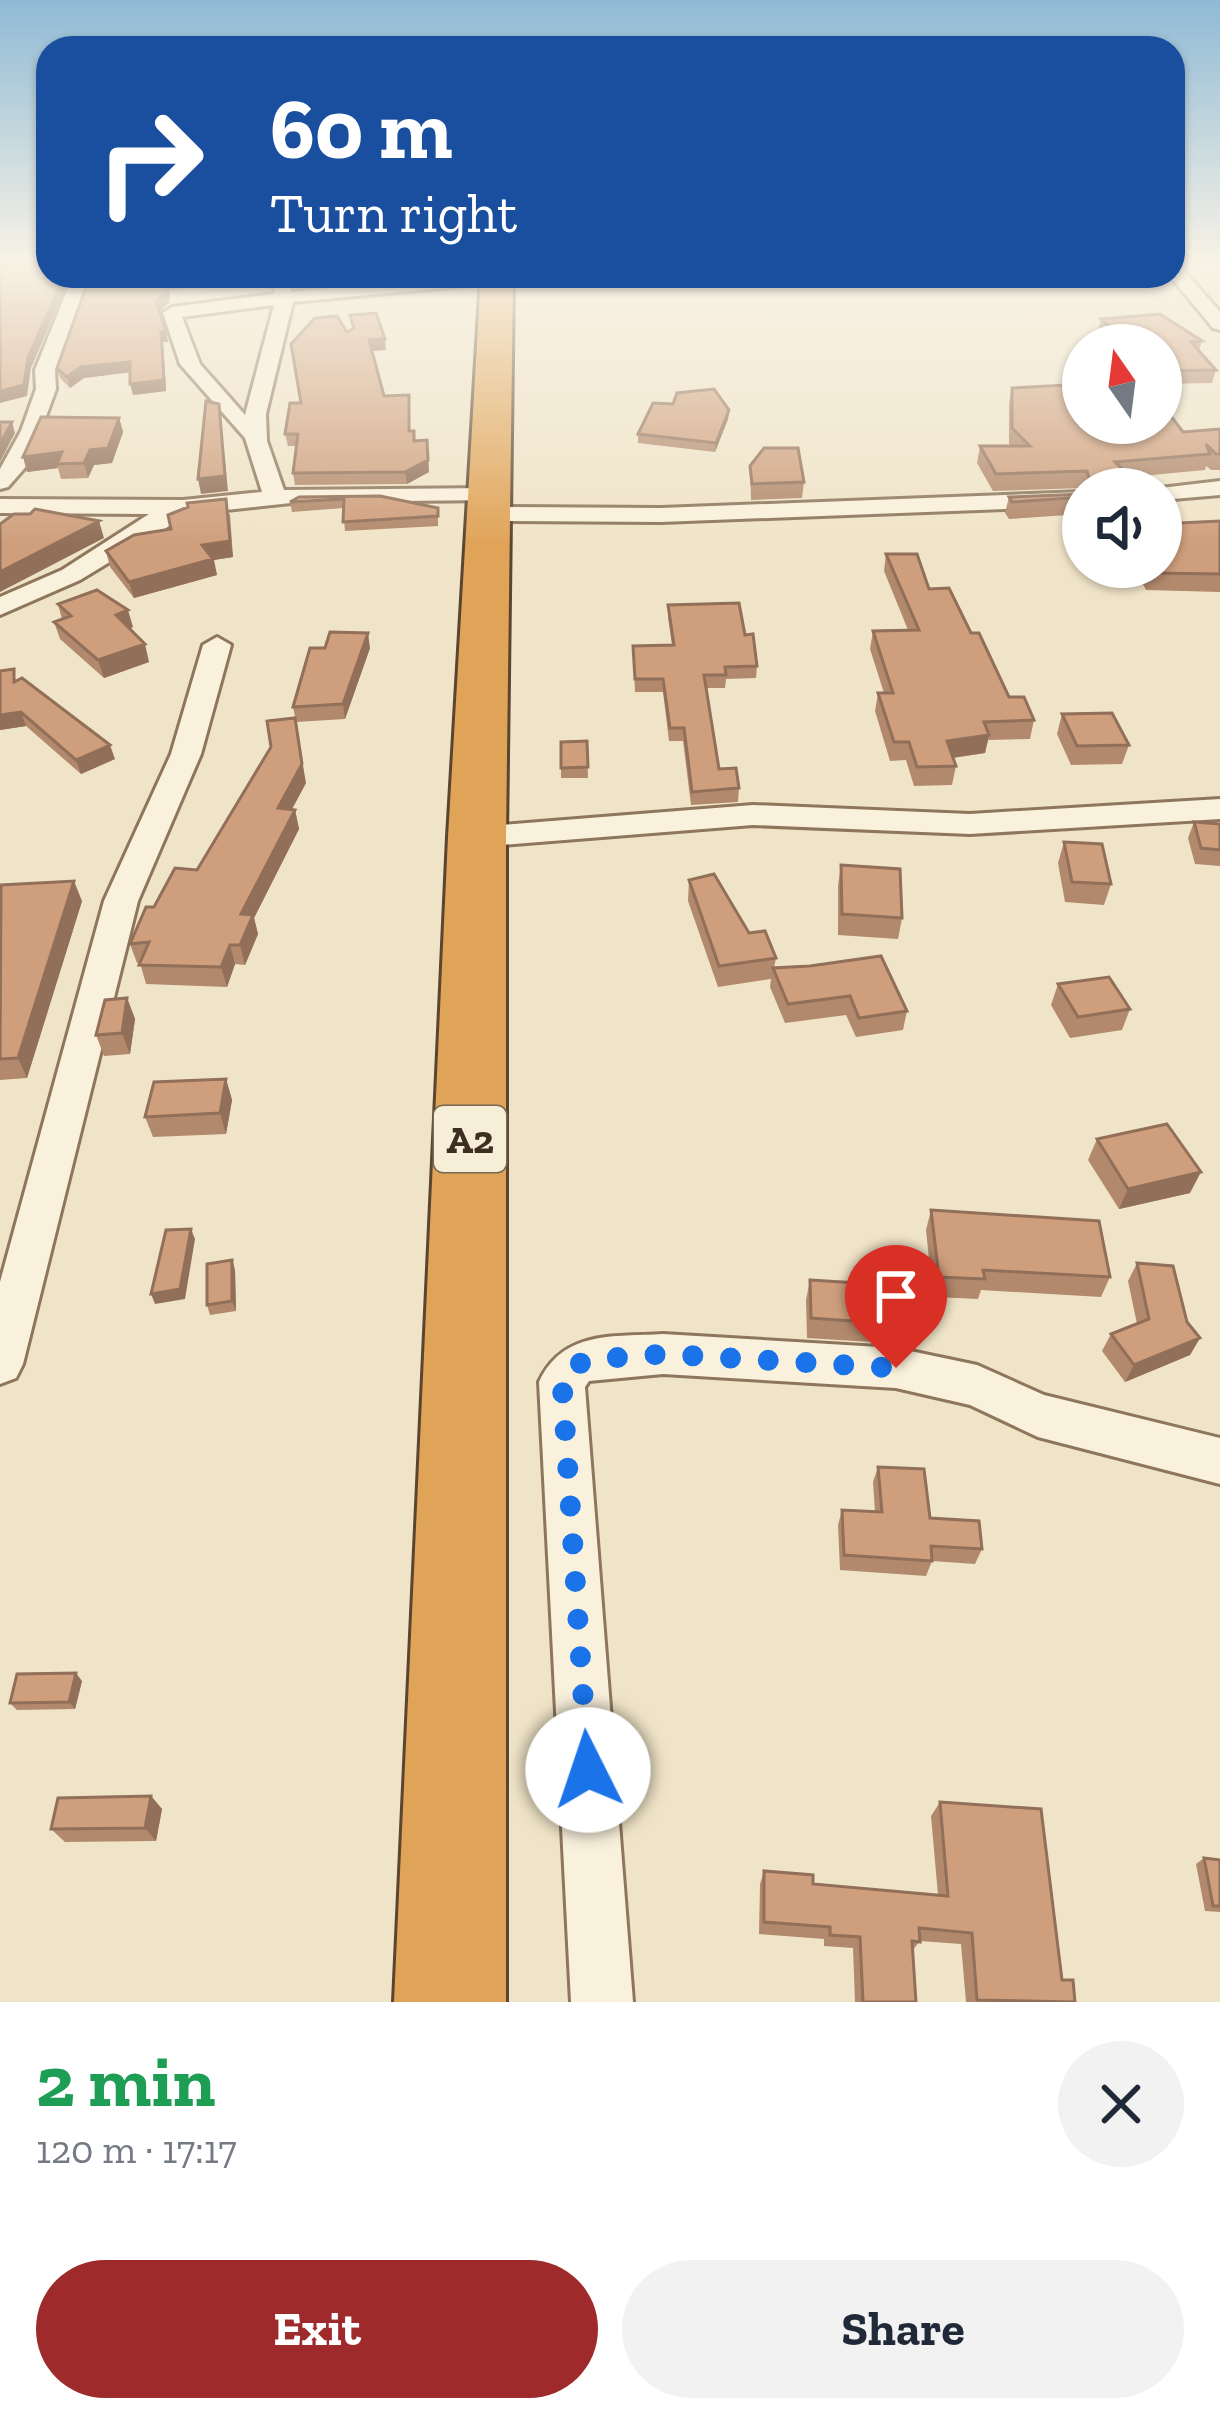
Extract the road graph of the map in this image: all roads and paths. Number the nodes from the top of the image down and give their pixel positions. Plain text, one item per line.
1 (50, 357) edge
2 (190, 357) edge
3 (274, 357) edge
4 (495, 357) edge
5 (254, 435) junction
6 (0, 482) edge
7 (1220, 488) edge
8 (1182, 491) edge
9 (275, 496) junction
10 (1062, 500) edge
11 (490, 504) junction
12 (0, 506) edge
13 (185, 507) junction
14 (0, 607) edge
15 (217, 645) dead end
16 (1220, 809) edge
17 (477, 837) junction
18 (0, 1364) edge
19 (1220, 1461) edge
20 (450, 2002) edge
21 (602, 2002) edge

1 - 6 street
2 - 5 street
3 - 5 street
4 - 11 highway, A2
5 - 9 street
7 - 8 street
9 - 11 street
9 - 13 street
10 - 11 street
11 - 17 highway, A2
12 - 13 street
13 - 14 street
15 - 18 street
16 - 17 street
17 - 20 highway, A2
19 - 21 street

